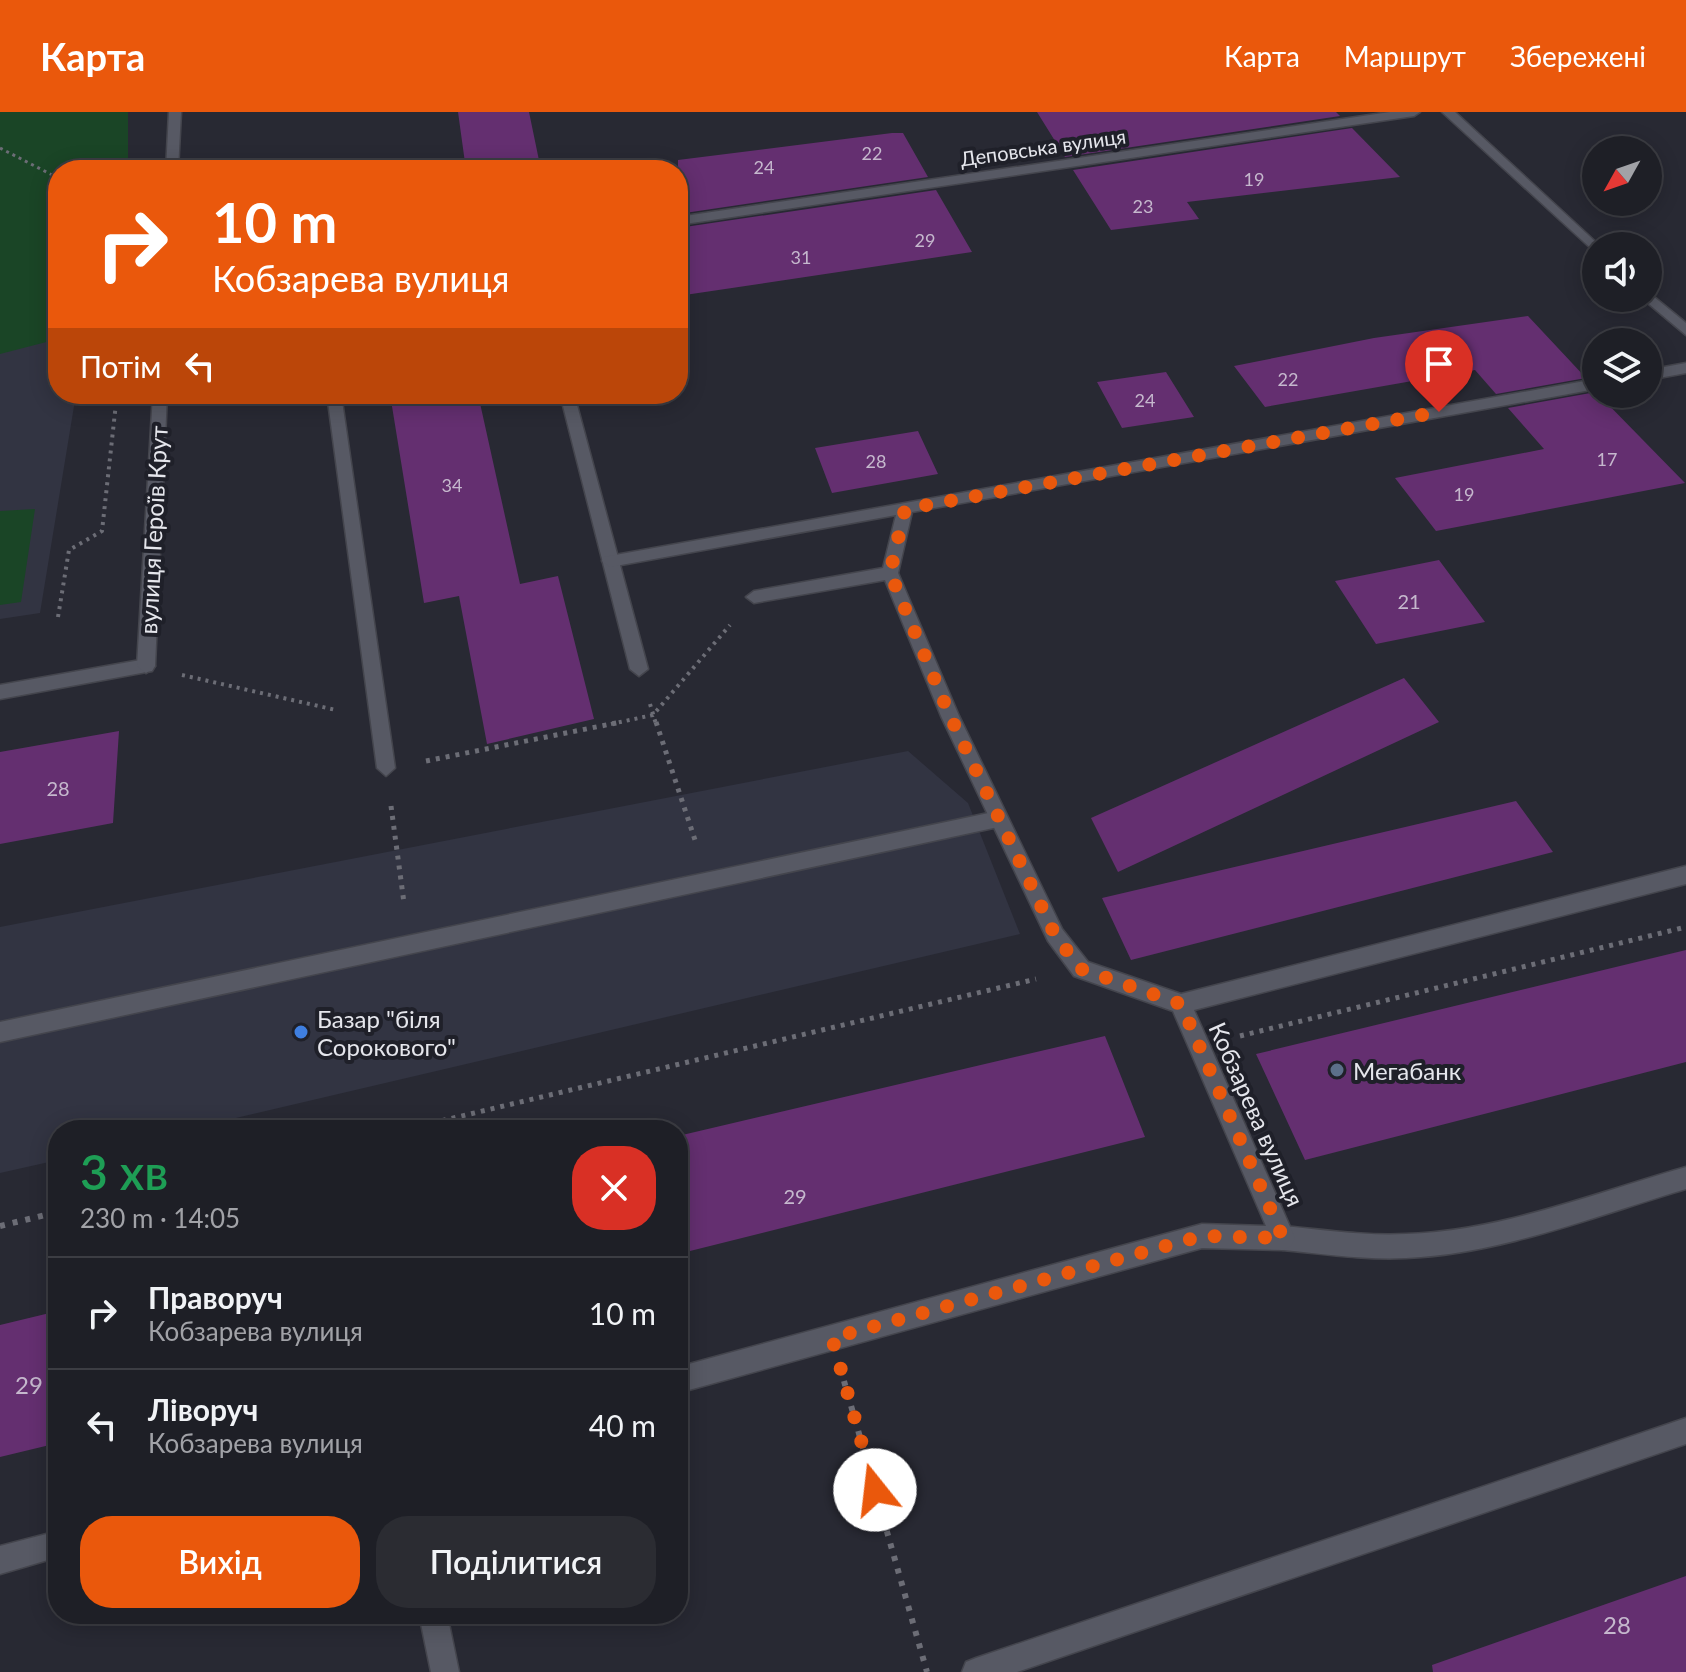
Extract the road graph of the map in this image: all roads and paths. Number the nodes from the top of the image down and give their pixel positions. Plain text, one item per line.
1 (175, 112) edge
2 (1414, 112) edge
3 (1448, 112) edge
4 (0, 148) edge
5 (173, 160) edge
6 (48, 173) edge
7 (688, 220) edge
8 (1582, 236) edge
9 (1662, 309) edge
10 (1686, 331) edge
11 (1686, 368) edge
12 (1662, 372) edge
13 (1582, 387) edge
14 (116, 404) edge
15 (159, 404) edge
16 (335, 404) edge
17 (570, 404) edge
18 (905, 509) junction
19 (610, 561) junction
20 (890, 573) junction
21 (754, 597) joint
22 (58, 617) dead end
23 (629, 631) dead end
24 (146, 666) junction
25 (639, 669) junction
26 (0, 692) edge
27 (653, 715) junction
28 (379, 720) junction
29 (386, 768) junction
30 (998, 819) junction
31 (1686, 875) edge
32 (709, 882) junction
33 (1686, 927) edge
34 (410, 947) junction
35 (1081, 969) junction
36 (1181, 1004) junction
37 (0, 1032) edge
38 (1198, 1047) junction
39 (445, 1120) edge
40 (1686, 1178) edge
41 (48, 1214) edge
42 (0, 1226) edge
43 (1283, 1238) junction
44 (832, 1338) junction
45 (688, 1377) edge
46 (1686, 1431) edge
47 (48, 1547) edge
48 (0, 1560) edge
49 (435, 1624) edge
50 (445, 1672) edge
51 (927, 1672) edge
52 (976, 1672) edge

1 - 5 street
2 - 7 street, Деповська вулиця
3 - 8 street
4 - 6 path
9 - 10 street
11 - 12 street
13 - 18 street
14 - 22 path
15 - 24 street, вулиця Героїв Крут
16 - 28 street
17 - 19 street
18 - 19 street
18 - 20 street
19 - 25 street
20 - 21 street
20 - 30 street
21 - 27 path
23 - 25 street
24 - 26 street
24 - 28 path
25 - 27 path
27 - 29 path
27 - 32 path
28 - 29 street
29 - 34 path
30 - 32 street
30 - 35 street
31 - 36 street, Кобзарева вулиця
32 - 34 street
33 - 38 path
34 - 37 street
35 - 36 street
35 - 39 path
36 - 38 street, Кобзарева вулиця
38 - 43 street, Кобзарева вулиця
40 - 43 street
41 - 42 path
43 - 44 street, Кобзарева вулиця
44 - 45 street, Кобзарева вулиця
44 - 51 path
46 - 52 street
47 - 48 street
49 - 50 street

